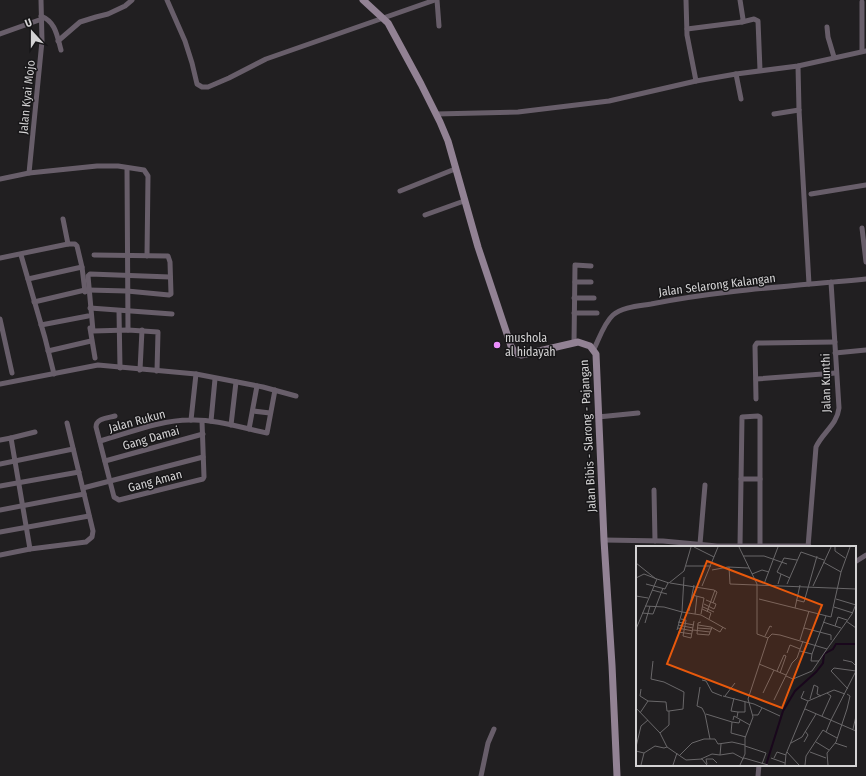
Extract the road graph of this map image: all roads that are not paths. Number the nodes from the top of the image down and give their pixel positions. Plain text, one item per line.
1 (41, 0) edge
2 (132, 0) edge
3 (167, 0) edge
4 (363, 0) edge
5 (435, 0) edge
6 (686, 0) edge
7 (740, 0) edge
8 (862, 2) dead end
9 (42, 17) junction
10 (383, 18) junction
11 (742, 22) junction
12 (439, 26) dead end
13 (827, 27) dead end
14 (687, 29) junction
15 (0, 34) edge
16 (58, 41) junction
17 (62, 50) dead end
18 (864, 51) edge
19 (834, 57) junction
20 (798, 66) junction
21 (760, 70) junction
22 (736, 74) junction
23 (696, 81) junction
24 (741, 99) dead end
25 (799, 110) junction
26 (436, 114) junction
27 (774, 114) dead end
28 (127, 168) junction
29 (455, 169) junction
30 (29, 172) junction
31 (0, 179) edge
32 (866, 185) edge
33 (400, 192) dead end
34 (811, 194) dead end
35 (464, 201) junction
36 (425, 215) dead end
37 (63, 219) dead end
38 (862, 228) dead end
39 (68, 244) junction
40 (21, 254) junction
41 (94, 255) dead end
42 (127, 255) junction
43 (146, 256) junction
44 (0, 258) edge
45 (866, 262) edge
46 (82, 266) junction
47 (591, 266) dead end
48 (127, 275) junction
49 (170, 277) junction
50 (28, 279) junction
51 (866, 279) edge
52 (575, 282) junction
53 (591, 282) dead end
54 (831, 282) junction
55 (809, 284) junction
56 (87, 290) junction
57 (127, 291) junction
58 (574, 298) junction
59 (594, 298) dead end
60 (34, 302) junction
61 (90, 308) junction
62 (119, 310) junction
63 (128, 311) junction
64 (574, 313) junction
65 (597, 313) dead end
66 (172, 314) dead end
67 (88, 316) junction
68 (0, 319) edge
69 (41, 325) junction
70 (120, 330) junction
71 (128, 330) junction
72 (142, 330) junction
73 (91, 341) junction
74 (835, 342) junction
75 (574, 343) junction
76 (594, 349) junction
77 (866, 350) edge
78 (48, 351) junction
79 (836, 354) junction
80 (95, 358) dead end
81 (120, 368) junction
82 (140, 370) junction
83 (157, 370) junction
84 (12, 373) dead end
85 (836, 373) junction
86 (54, 374) junction
87 (196, 374) junction
88 (215, 379) junction
89 (756, 379) junction
90 (236, 382) junction
91 (0, 384) edge
92 (257, 386) junction
93 (274, 390) junction
94 (296, 396) dead end
95 (756, 399) dead end
96 (253, 411) junction
97 (270, 413) junction
98 (638, 413) dead end
99 (115, 416) dead end
100 (598, 417) junction
101 (191, 420) junction
102 (202, 421) junction
103 (211, 421) junction
104 (67, 423) dead end
105 (231, 425) junction
106 (249, 429) junction
107 (35, 432) dead end
108 (203, 434) junction
109 (11, 438) junction
110 (0, 440) edge
111 (100, 441) junction
112 (73, 449) junction
113 (203, 457) junction
114 (16, 461) junction
115 (105, 462) junction
116 (0, 464) edge
117 (79, 472) junction
118 (741, 479) junction
119 (760, 479) junction
120 (110, 482) junction
121 (19, 483) junction
122 (705, 485) dead end
123 (0, 486) edge
124 (654, 490) dead end
125 (84, 491) junction
126 (23, 505) junction
127 (0, 510) edge
128 (89, 516) junction
129 (26, 526) junction
130 (0, 532) edge
131 (604, 540) junction
132 (655, 541) junction
133 (663, 544) edge
134 (700, 544) junction
135 (717, 546) edge
136 (740, 546) junction
137 (760, 546) edge
138 (809, 546) edge
139 (30, 549) junction
140 (0, 555) edge
141 (866, 555) edge
142 (856, 561) edge
143 (494, 729) dead end
144 (759, 766) edge
145 (481, 776) edge
146 (617, 776) edge
147 (758, 776) edge

1 - 9 street, Jalan Kyai Mojo
2 - 16 street
3 - 10 street
4 - 10 main road, Jalan Bibis - Slarong - Pajangan
5 - 10 street
5 - 12 street
6 - 14 street
7 - 11 street
8 - 18 street
9 - 15 street
9 - 16 street
9 - 30 street, Jalan Kyai Mojo
10 - 26 main road, Jalan Bibis - Slarong - Pajangan
11 - 14 street
11 - 21 street
13 - 19 street
14 - 23 street
16 - 17 street
18 - 19 street
19 - 20 street
20 - 21 street
20 - 25 street
21 - 22 street
22 - 23 street
22 - 24 street
23 - 26 street
25 - 27 street
25 - 55 street
26 - 29 main road, Jalan Bibis - Slarong - Pajangan
28 - 30 street
28 - 42 street
28 - 43 street
29 - 33 street
29 - 35 main road, Jalan Bibis - Slarong - Pajangan
30 - 31 street
32 - 34 street
35 - 36 street
35 - 75 main road, Jalan Bibis - Slarong - Pajangan
37 - 39 street
38 - 45 street
39 - 40 street
39 - 46 street
40 - 44 street
40 - 50 street
41 - 42 street
42 - 43 street
42 - 48 street
43 - 49 street
46 - 50 street
46 - 56 street
47 - 52 street
48 - 49 street
48 - 56 street
48 - 57 street
49 - 57 street
50 - 60 street
51 - 54 street, Jalan Selarong Kalangan
52 - 53 street
52 - 58 street
54 - 55 street, Jalan Selarong Kalangan
54 - 74 street, Jalan Kunthi
55 - 76 street, Jalan Selarong Kalangan
56 - 57 street
56 - 60 street
56 - 61 street
56 - 67 street
57 - 63 street
58 - 59 street
58 - 64 street
60 - 69 street
61 - 62 street
61 - 70 street
62 - 63 street
62 - 70 street
63 - 66 street
63 - 71 street
64 - 65 street
64 - 75 street
67 - 69 street
67 - 73 street
68 - 84 street
69 - 78 street
70 - 71 street
70 - 81 street
71 - 72 street
72 - 82 street
72 - 83 street
73 - 78 street
73 - 80 street
74 - 79 street, Jalan Kunthi
74 - 89 street
75 - 76 main road, Jalan Bibis - Slarong - Pajangan
76 - 100 main road, Jalan Bibis - Slarong - Pajangan
77 - 79 street
78 - 86 street
79 - 85 street, Jalan Kunthi
81 - 82 street
81 - 86 street
82 - 83 street
83 - 87 street
85 - 89 street
85 - 138 street, Jalan Kunthi
86 - 91 street
87 - 88 street
87 - 101 street
88 - 90 street
88 - 103 street
89 - 95 street
90 - 92 street
90 - 105 street
92 - 93 street
92 - 96 street
93 - 94 street
93 - 97 street
96 - 97 street
96 - 106 street
97 - 106 street, Jalan Rukun
98 - 100 street
99 - 111 street
100 - 131 main road, Jalan Bibis - Slarong - Pajangan
101 - 102 street, Jalan Rukun
101 - 111 street, Jalan Rukun
102 - 103 street, Jalan Rukun
102 - 108 street
103 - 105 street, Jalan Rukun
104 - 112 street
105 - 106 street, Jalan Rukun
107 - 109 street
108 - 113 street
108 - 115 street, Gang Damai
109 - 110 street
109 - 114 street
111 - 115 street
112 - 114 street
112 - 117 street
113 - 120 street
113 - 120 street, Gang Aman
114 - 116 street
114 - 121 street
115 - 120 street
117 - 121 street
117 - 125 street
118 - 119 street
118 - 119 street
118 - 136 street
119 - 137 street
120 - 125 street
121 - 123 street
121 - 126 street
122 - 134 street
124 - 132 street
125 - 126 street
125 - 128 street
126 - 127 street
126 - 129 street
128 - 129 street
128 - 139 street
129 - 130 street
129 - 139 street
131 - 132 street
131 - 146 main road, Jalan Bibis - Slarong - Pajangan
132 - 133 street
133 - 134 street
134 - 135 street
135 - 136 street
136 - 137 street
139 - 140 street
141 - 142 street
143 - 145 street
144 - 147 street

